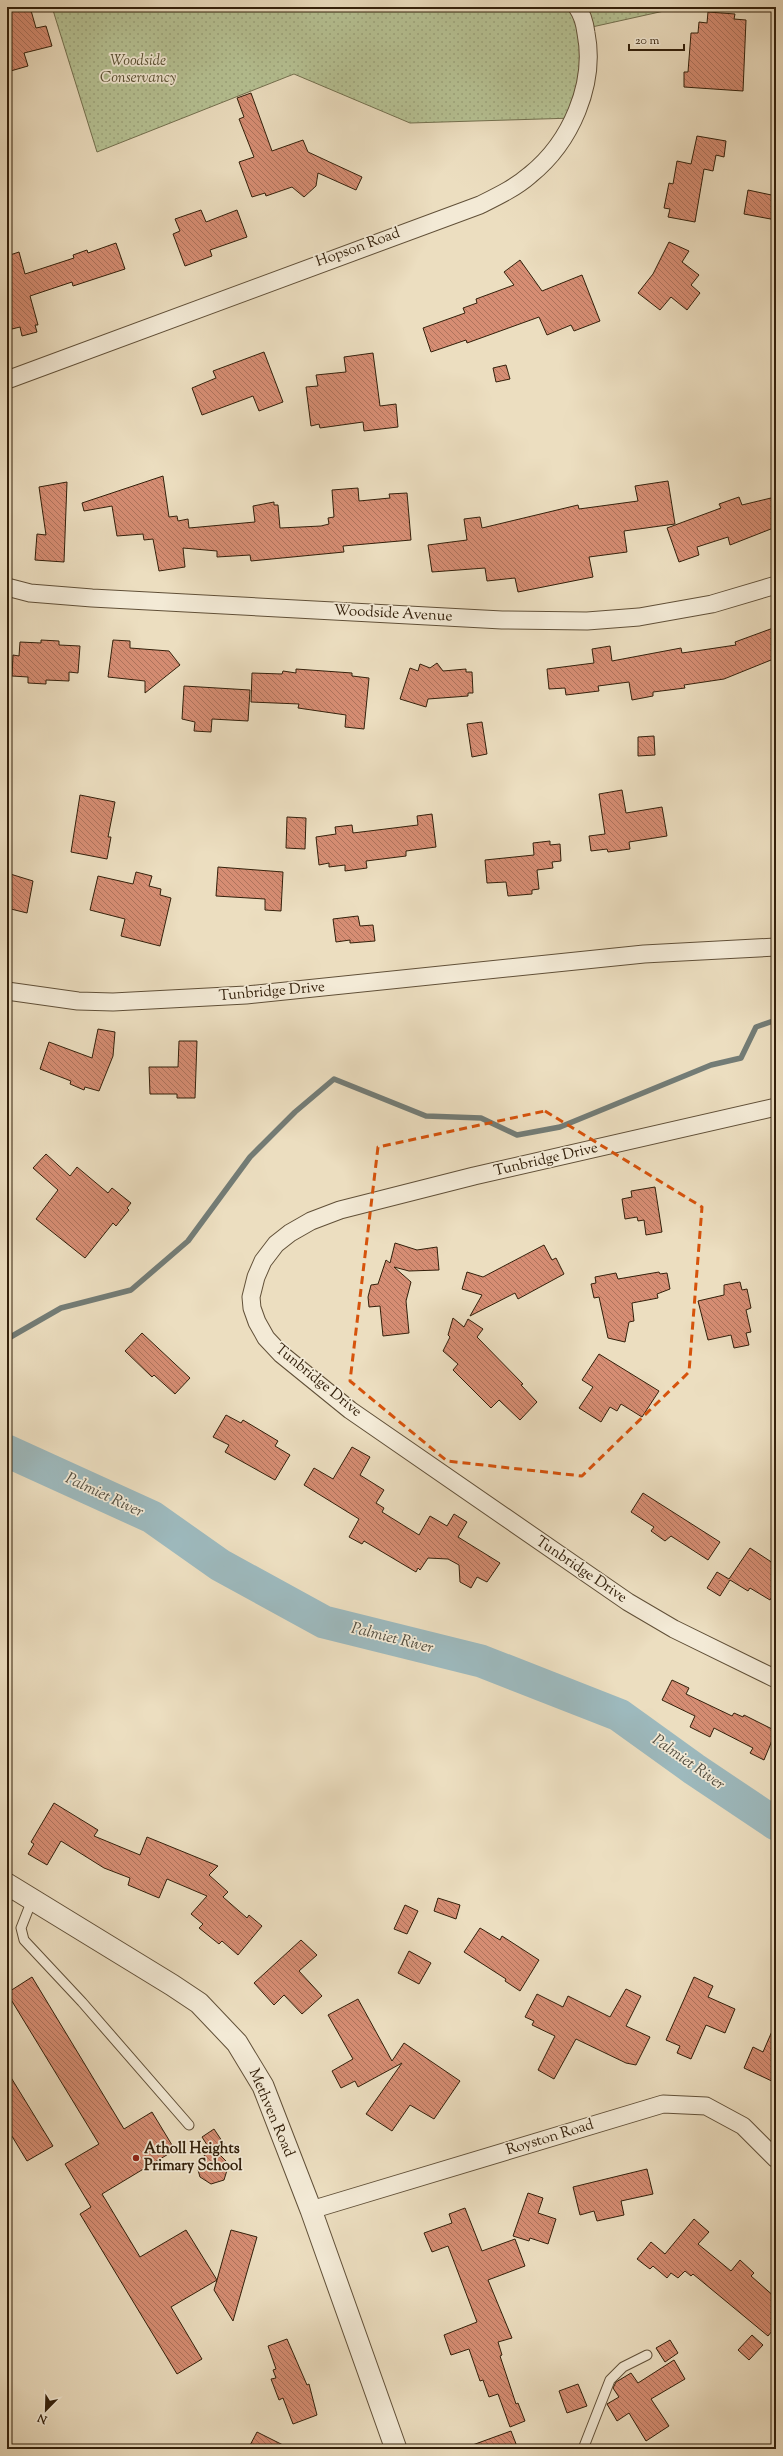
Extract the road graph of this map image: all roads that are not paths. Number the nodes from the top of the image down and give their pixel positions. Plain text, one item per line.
1 (577, 7) edge
2 (7, 380) edge
3 (776, 585) edge
4 (7, 587) edge
5 (776, 947) edge
6 (7, 991) edge
7 (776, 1107) edge
8 (776, 1679) edge
9 (7, 1884) edge
10 (32, 1900) junction
11 (189, 2125) dead end
12 (776, 2159) edge
13 (311, 2210) junction
14 (646, 2355) dead end
15 (396, 2449) edge
16 (583, 2449) edge

1 - 2 street, Hopson Road
3 - 4 street, Woodside Avenue
5 - 6 street, Tunbridge Drive
7 - 8 street, Tunbridge Drive
9 - 10 street, Methven Road
10 - 11 lane
10 - 13 street, Methven Road
12 - 13 street, Royston Road
13 - 15 street, Methven Road
14 - 16 lane

